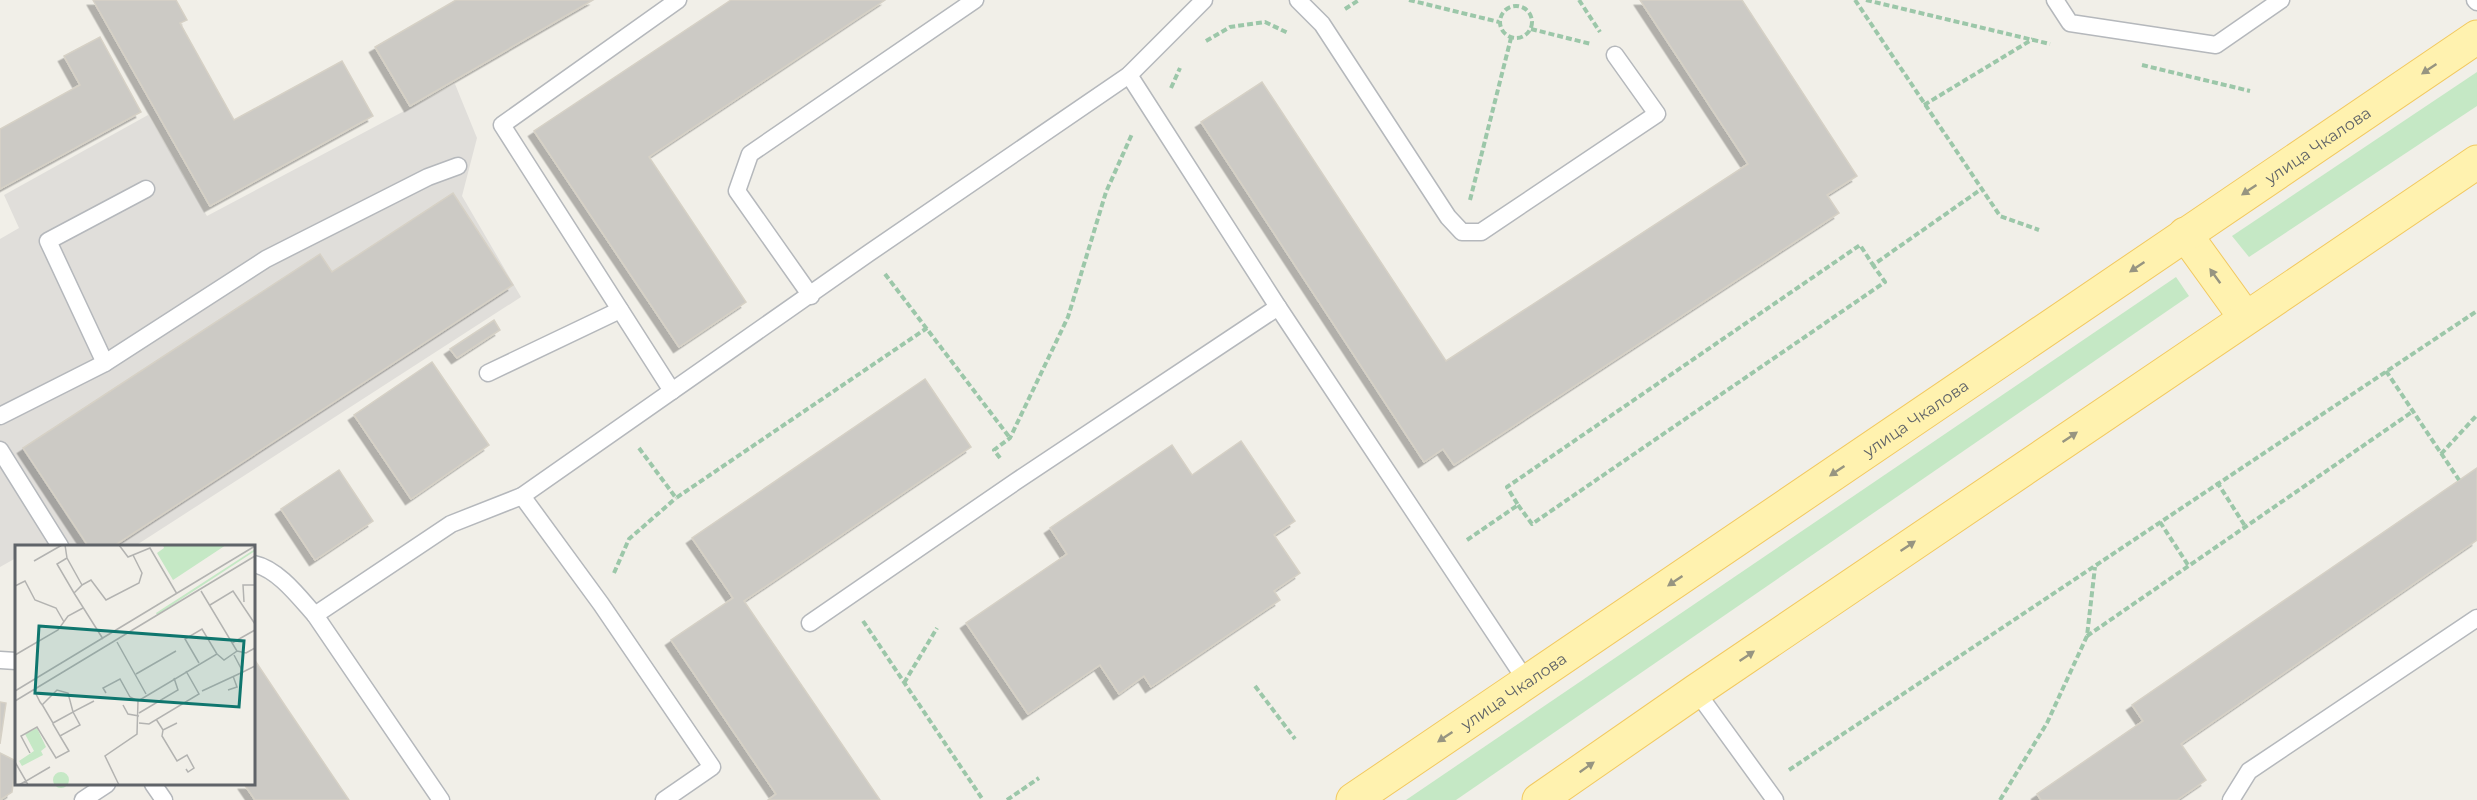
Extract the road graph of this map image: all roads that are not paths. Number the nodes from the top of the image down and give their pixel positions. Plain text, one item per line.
1 (678, 0) edge
2 (975, 0) edge
3 (1204, 0) edge
4 (1298, 0) edge
5 (2055, 0) edge
6 (2281, 0) edge
7 (2477, 37) edge
8 (1613, 52) road end
9 (1129, 75) junction
10 (2477, 162) edge
11 (458, 166) dead end
12 (146, 189) dead end
13 (2185, 234) junction
14 (811, 296) junction
15 (1278, 307) junction
16 (620, 310) junction
17 (2245, 317) junction
18 (105, 363) junction
19 (488, 373) dead end
20 (672, 391) junction
21 (0, 416) edge
22 (0, 450) edge
23 (522, 496) junction
24 (59, 545) edge
25 (255, 564) edge
26 (315, 615) junction
27 (2477, 618) edge
28 (810, 624) dead end
29 (0, 660) edge
30 (15, 661) edge
31 (1527, 682) junction
32 (1696, 691) junction
33 (105, 785) edge
34 (154, 785) edge
35 (1770, 793) edge
36 (83, 800) edge
37 (164, 800) edge
38 (441, 800) edge
39 (664, 800) edge
40 (1353, 800) edge
41 (1539, 800) edge
42 (2231, 800) edge

1 - 16 lane
2 - 14 lane
3 - 9 lane
4 - 8 lane
5 - 6 lane
7 -> 13 main road, улица Чкалова
9 - 14 lane
9 - 15 lane
10 - 17 main road
11 - 18 lane
12 - 18 lane
17 -> 13 main road
13 -> 31 main road, улица Чкалова
14 - 20 lane
15 - 28 lane
15 - 31 lane
16 - 19 lane
16 - 20 lane
32 -> 17 main road
18 - 21 lane
20 - 23 lane
22 - 24 lane
23 - 26 lane
23 - 39 lane
25 - 26 lane
26 - 38 lane
27 - 42 lane
29 - 30 lane
31 -> 40 main road, улица Чкалова
32 - 35 lane
41 -> 32 main road
33 - 36 lane
34 - 37 lane

